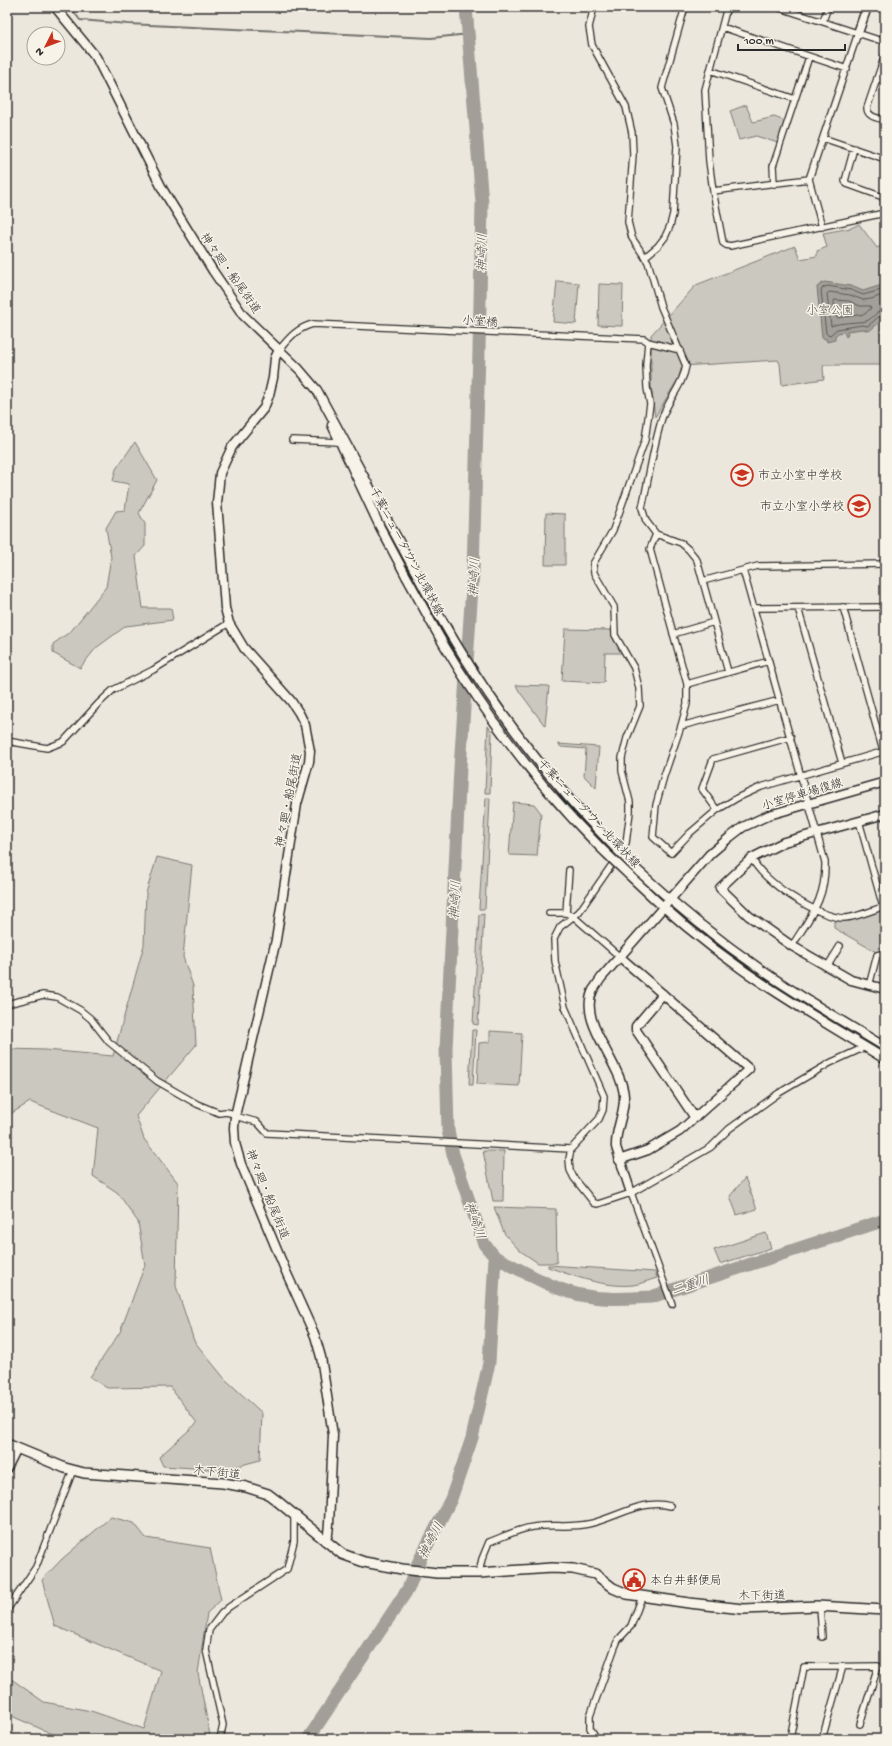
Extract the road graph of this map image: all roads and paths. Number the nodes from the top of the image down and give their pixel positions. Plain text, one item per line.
1 (54, 7) edge
2 (594, 7) edge
3 (685, 7) edge
4 (727, 7) edge
5 (777, 7) edge
6 (828, 7) edge
7 (867, 7) edge
8 (823, 21) junction
9 (722, 27) junction
10 (858, 33) junction
11 (885, 42) edge
12 (885, 55) edge
13 (809, 57) junction
14 (847, 69) junction
15 (710, 70) junction
16 (877, 78) junction
17 (885, 80) edge
18 (795, 99) junction
19 (885, 120) edge
20 (823, 138) junction
21 (854, 148) junction
22 (885, 158) edge
23 (809, 179) junction
24 (774, 184) junction
25 (713, 191) junction
26 (885, 206) edge
27 (885, 213) edge
28 (822, 228) junction
29 (646, 256) junction
30 (648, 342) junction
31 (678, 344) junction
32 (279, 350) junction
33 (317, 390) junction
34 (292, 440) dead end
35 (339, 442) junction
36 (656, 534) junction
37 (885, 564) edge
38 (743, 570) junction
39 (703, 581) junction
40 (843, 607) junction
41 (885, 607) edge
42 (754, 608) junction
43 (798, 608) junction
44 (714, 622) junction
45 (229, 623) junction
46 (673, 634) junction
47 (769, 661) junction
48 (728, 672) junction
49 (688, 684) junction
50 (780, 700) junction
51 (682, 726) junction
52 (790, 737) junction
53 (7, 741) edge
54 (884, 751) edge
55 (842, 763) junction
56 (802, 775) junction
57 (885, 782) edge
58 (809, 803) junction
59 (717, 810) junction
60 (885, 814) edge
61 (859, 821) junction
62 (817, 833) junction
63 (752, 858) junction
64 (569, 870) dead end
65 (671, 900) junction
66 (884, 907) edge
67 (664, 908) junction
68 (814, 910) junction
69 (549, 913) dead end
70 (566, 913) junction
71 (573, 916) junction
72 (792, 946) junction
73 (840, 946) dead end
74 (885, 953) edge
75 (620, 958) junction
76 (827, 967) junction
77 (869, 986) junction
78 (885, 989) edge
79 (663, 994) junction
80 (7, 1004) edge
81 (865, 1047) junction
82 (885, 1047) edge
83 (885, 1058) edge
84 (235, 1115) junction
85 (695, 1118) junction
86 (571, 1149) junction
87 (619, 1160) junction
88 (630, 1193) junction
89 (672, 1304) dead end
90 (7, 1444) edge
91 (17, 1448) junction
92 (7, 1468) edge
93 (73, 1470) junction
94 (670, 1506) dead end
95 (294, 1514) junction
96 (325, 1541) junction
97 (479, 1573) junction
98 (642, 1597) junction
99 (820, 1606) junction
100 (7, 1610) edge
101 (885, 1610) edge
102 (822, 1636) dead end
103 (842, 1666) junction
104 (860, 1724) dead end
105 (220, 1739) edge
106 (597, 1739) edge
107 (753, 1739) edge
108 (757, 1739) edge
109 (790, 1739) edge
110 (822, 1739) edge

1 - 32 street, 神々廻・船尾街道
2 - 29 street
3 - 29 street
4 - 9 street
5 - 8 street
6 - 8 street
7 - 10 street
8 - 10 street
9 - 13 street
9 - 15 street
10 - 11 street
10 - 14 street
12 - 16 street
13 - 14 street
13 - 18 street
14 - 20 street
15 - 18 street
15 - 25 street
16 - 17 street
16 - 19 street
18 - 24 street
20 - 21 street
20 - 23 street
21 - 22 street
21 - 26 street
23 - 24 street
23 - 28 street
24 - 25 street
25 - 28 street
27 - 28 street
29 - 31 street
30 - 31 street, 小室橋
30 - 32 street, 小室橋
30 - 71 street
31 - 36 street
32 - 33 street, 千葉ニュータウン北環状線
32 - 45 street, 神々廻・船尾街道
33 - 35 street, 千葉ニュータウン北環状線
33 - 65 street, 千葉ニュータウン北環状線, bridge
34 - 35 street
35 - 67 street, 千葉ニュータウン北環状線, bridge
36 - 39 street
36 - 46 street
37 - 38 street
38 - 39 street
38 - 42 street
39 - 44 street
40 - 41 street
40 - 43 street
40 - 54 street
42 - 43 street
42 - 47 street
43 - 55 street
44 - 46 street
44 - 48 street
45 - 53 street
45 - 84 street, 神々廻・船尾街道
46 - 49 street
47 - 48 street
47 - 50 street
48 - 49 street
49 - 51 street
50 - 51 street
50 - 52 street
51 - 59 street
52 - 56 street
52 - 59 street
54 - 55 street
55 - 56 street
56 - 58 street
56 - 59 street
57 - 58 street, 小室停車場復線
58 - 62 street
58 - 65 street, 小室停車場復線
60 - 61 street
61 - 62 street
61 - 66 street
62 - 63 street
62 - 68 street
63 - 68 street
63 - 72 street
64 - 70 street
65 - 67 street, 小室停車場復線
65 - 82 street, 千葉ニュータウン北環状線
66 - 68 street
67 - 75 street, 小室停車場復線
67 - 81 street, 千葉ニュータウン北環状線
68 - 72 street
69 - 70 street
70 - 71 street
71 - 75 street
71 - 86 street
72 - 76 street
73 - 76 street
74 - 77 street
75 - 79 street
75 - 87 street, 小室停車場復線
76 - 77 street
77 - 78 street
79 - 85 street
79 - 85 street
80 - 84 street
81 - 83 street, 千葉ニュータウン北環状線
81 - 88 street
84 - 86 street
84 - 96 street, 神々廻・船尾街道
85 - 87 street
86 - 88 street
87 - 88 street, 小室停車場復線
88 - 89 street
90 - 91 main road, 木下街道
91 - 92 street
91 - 93 main road, 木下街道
93 - 95 main road, 木下街道
93 - 100 street
94 - 97 street
95 - 96 main road, 木下街道
95 - 105 street
96 - 97 main road, 木下街道
97 - 98 main road, 木下街道
98 - 99 main road, 木下街道
98 - 106 street
99 - 101 main road, 木下街道
99 - 102 street
103 - 104 street
103 - 109 street
103 - 110 street
107 - 108 street

